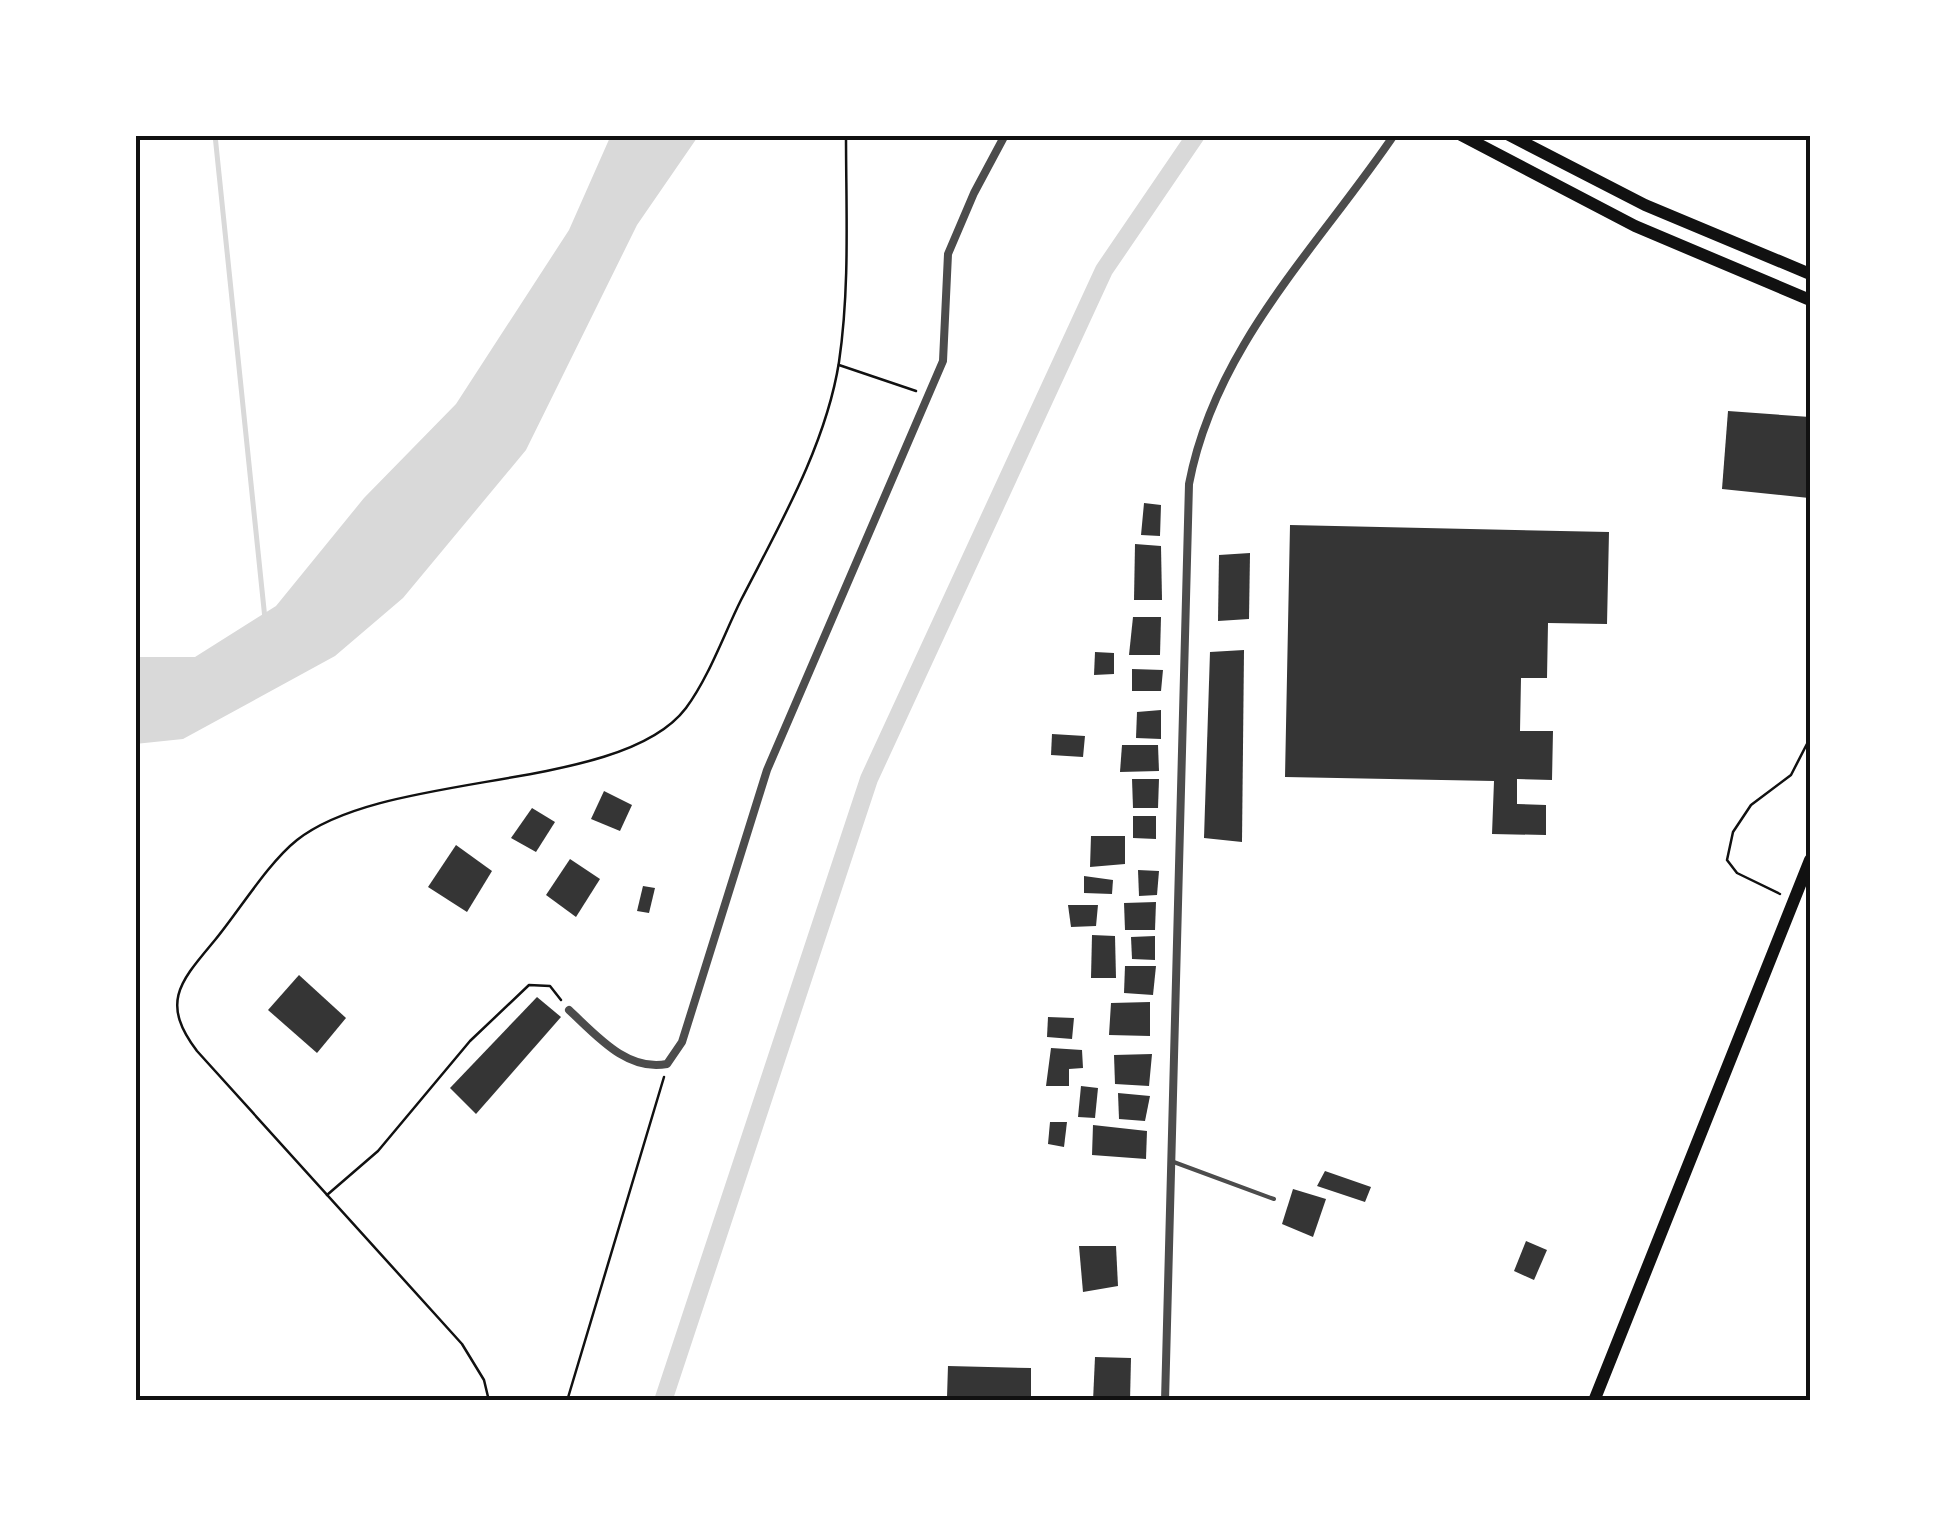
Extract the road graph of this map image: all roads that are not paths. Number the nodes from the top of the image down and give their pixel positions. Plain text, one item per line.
1 (1005, 135) edge
2 (1394, 135) edge
3 (1461, 135) edge
4 (1509, 135) edge
5 (1810, 274) edge
6 (1810, 300) edge
7 (1810, 860) edge
8 (1810, 885) edge
9 (1785, 928) junction
10 (569, 1010) road end
11 (1171, 1161) junction
12 (1274, 1199) dead end
13 (1165, 1401) edge
14 (1594, 1401) edge

1 - 10 street
2 - 11 street
3 - 6 main road
4 - 5 main road
7 - 9 main road
8 - 9 main road
9 - 14 main road
11 - 12 lane
11 - 13 street

